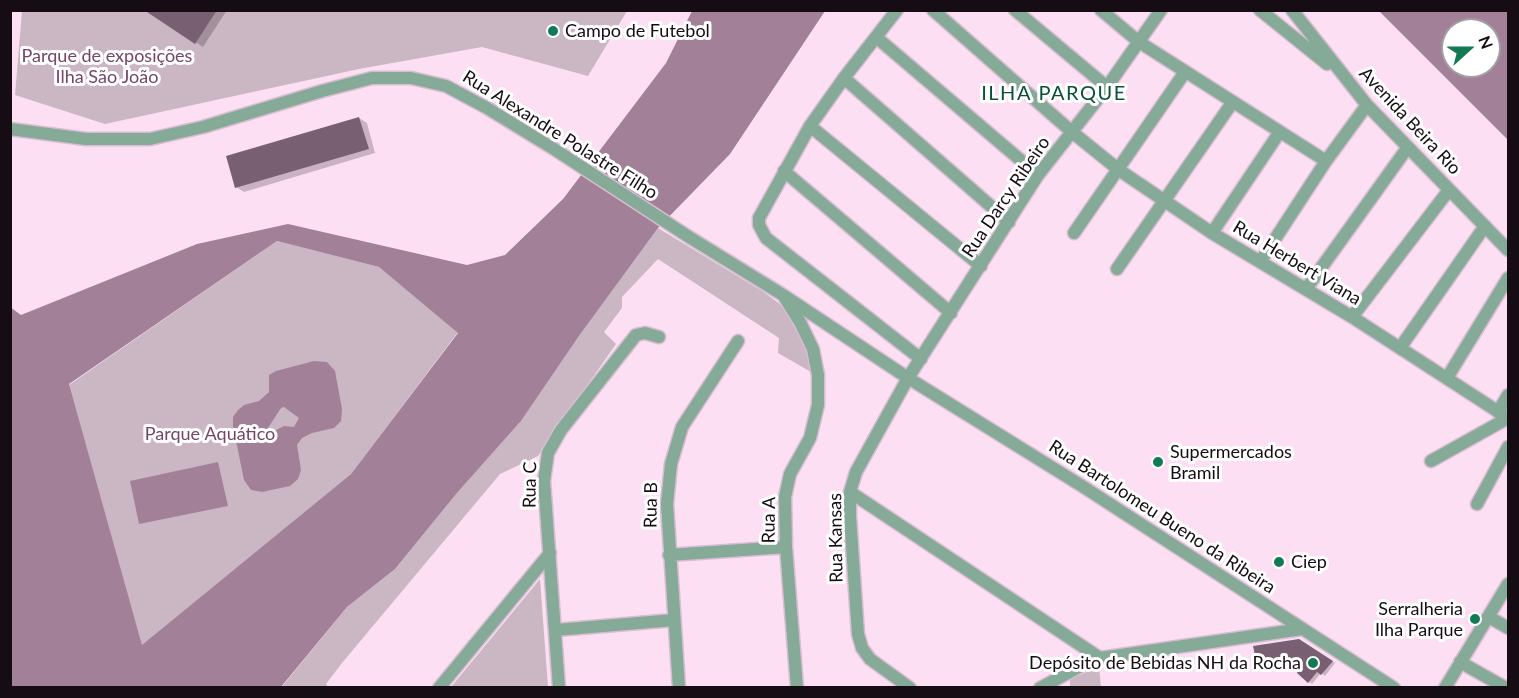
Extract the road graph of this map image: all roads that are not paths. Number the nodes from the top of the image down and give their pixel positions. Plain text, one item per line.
1 (897, 10) edge
2 (933, 10) edge
3 (1015, 10) edge
4 (1101, 10) edge
5 (1161, 10) edge
6 (1260, 10) edge
7 (1292, 10) edge
8 (876, 37) junction
9 (1139, 42) junction
10 (1185, 72) junction
11 (844, 78) junction
12 (1344, 78) junction
13 (1107, 87) junction
14 (1232, 103) junction
15 (1367, 105) junction
16 (810, 126) junction
17 (10, 129) edge
18 (1072, 132) junction
19 (1279, 133) junction
20 (1408, 147) junction
21 (1326, 161) junction
22 (1119, 170) junction
23 (784, 171) junction
24 (1038, 175) junction
25 (1449, 190) junction
26 (1164, 201) junction
27 (1009, 222) junction
28 (1485, 226) junction
29 (1074, 233) dead end
30 (1212, 233) junction
31 (1509, 250) edge
32 (1260, 262) junction
33 (981, 266) junction
34 (1117, 268) dead end
35 (1509, 278) edge
36 (1306, 289) junction
37 (783, 295) junction
38 (951, 313) junction
39 (1352, 317) junction
40 (659, 337) dead end
41 (738, 341) dead end
42 (1400, 348) junction
43 (921, 359) junction
44 (908, 378) junction
45 (1447, 378) junction
46 (1509, 395) edge
47 (1505, 416) edge
48 (1509, 447) edge
49 (1431, 461) dead end
50 (850, 492) junction
51 (1477, 504) dead end
52 (786, 547) junction
53 (550, 553) junction
54 (669, 555) junction
55 (1509, 584) edge
56 (1489, 617) junction
57 (674, 620) junction
58 (1509, 628) edge
59 (1302, 629) junction
60 (556, 630) junction
61 (1100, 658) junction
62 (1460, 662) junction
63 (439, 687) edge
64 (559, 687) edge
65 (679, 687) edge
66 (797, 687) edge
67 (910, 687) edge
68 (1040, 687) edge
69 (1394, 687) edge
70 (1445, 687) edge
71 (1506, 687) edge

1 - 8 street
2 - 18 street, Rua Herbert Viana
3 - 13 street
4 - 9 street
5 - 9 street, Rua Darcy Ribeiro
6 - 12 street
7 - 12 street, Avenida Beira Rio
8 - 11 street
8 - 24 street
9 - 10 street
9 - 13 street, Rua Darcy Ribeiro
10 - 14 street
10 - 22 street
11 - 16 street
11 - 27 street
12 - 15 street, Avenida Beira Rio
13 - 18 street, Rua Darcy Ribeiro
14 - 19 street
14 - 26 street
15 - 20 street, Avenida Beira Rio
15 - 21 street
16 - 23 street
16 - 33 street
17 - 37 street, Rua Alexandre Polastre Filho
18 - 22 street, Rua Herbert Viana
18 - 24 street, Rua Darcy Ribeiro
19 - 21 street
19 - 30 street
20 - 25 street, Avenida Beira Rio
20 - 36 street
21 - 32 street
22 - 26 street, Rua Herbert Viana
22 - 29 street
23 - 38 street
23 - 43 street
24 - 27 street, Rua Darcy Ribeiro
25 - 28 street, Avenida Beira Rio
25 - 39 street
26 - 30 street, Rua Herbert Viana
26 - 34 street
27 - 33 street, Rua Darcy Ribeiro
28 - 31 street, Avenida Beira Rio
28 - 42 street
30 - 32 street, Rua Herbert Viana
32 - 36 street, Rua Herbert Viana
33 - 38 street, Rua Darcy Ribeiro
35 - 45 street
36 - 39 street, Rua Herbert Viana
37 - 44 street, Rua Alexandre Polastre Filho
37 - 52 street, Rua A
38 - 43 street, Rua Darcy Ribeiro
39 - 42 street, Rua Herbert Viana
40 - 53 street, Rua C
41 - 54 street, Rua B
42 - 45 street, Rua Herbert Viana
43 - 44 street, Rua Darcy Ribeiro
44 - 50 street, Rua Kansas
44 - 59 street, Rua Bartolomeu Bueno da Ribeira
45 - 47 street, Rua Herbert Viana
46 - 47 street
47 - 49 street
48 - 51 street
50 - 61 street
50 - 67 street, Rua Kansas
52 - 54 street
52 - 66 street, Rua A
53 - 60 street, Rua C
53 - 63 street
54 - 57 street, Rua B
55 - 56 street
56 - 58 street
56 - 62 street
57 - 60 street
57 - 65 street, Rua B
59 - 61 street
59 - 69 street, Rua Bartolomeu Bueno da Ribeira
60 - 64 street, Rua C
61 - 68 street
62 - 70 street
62 - 71 street

